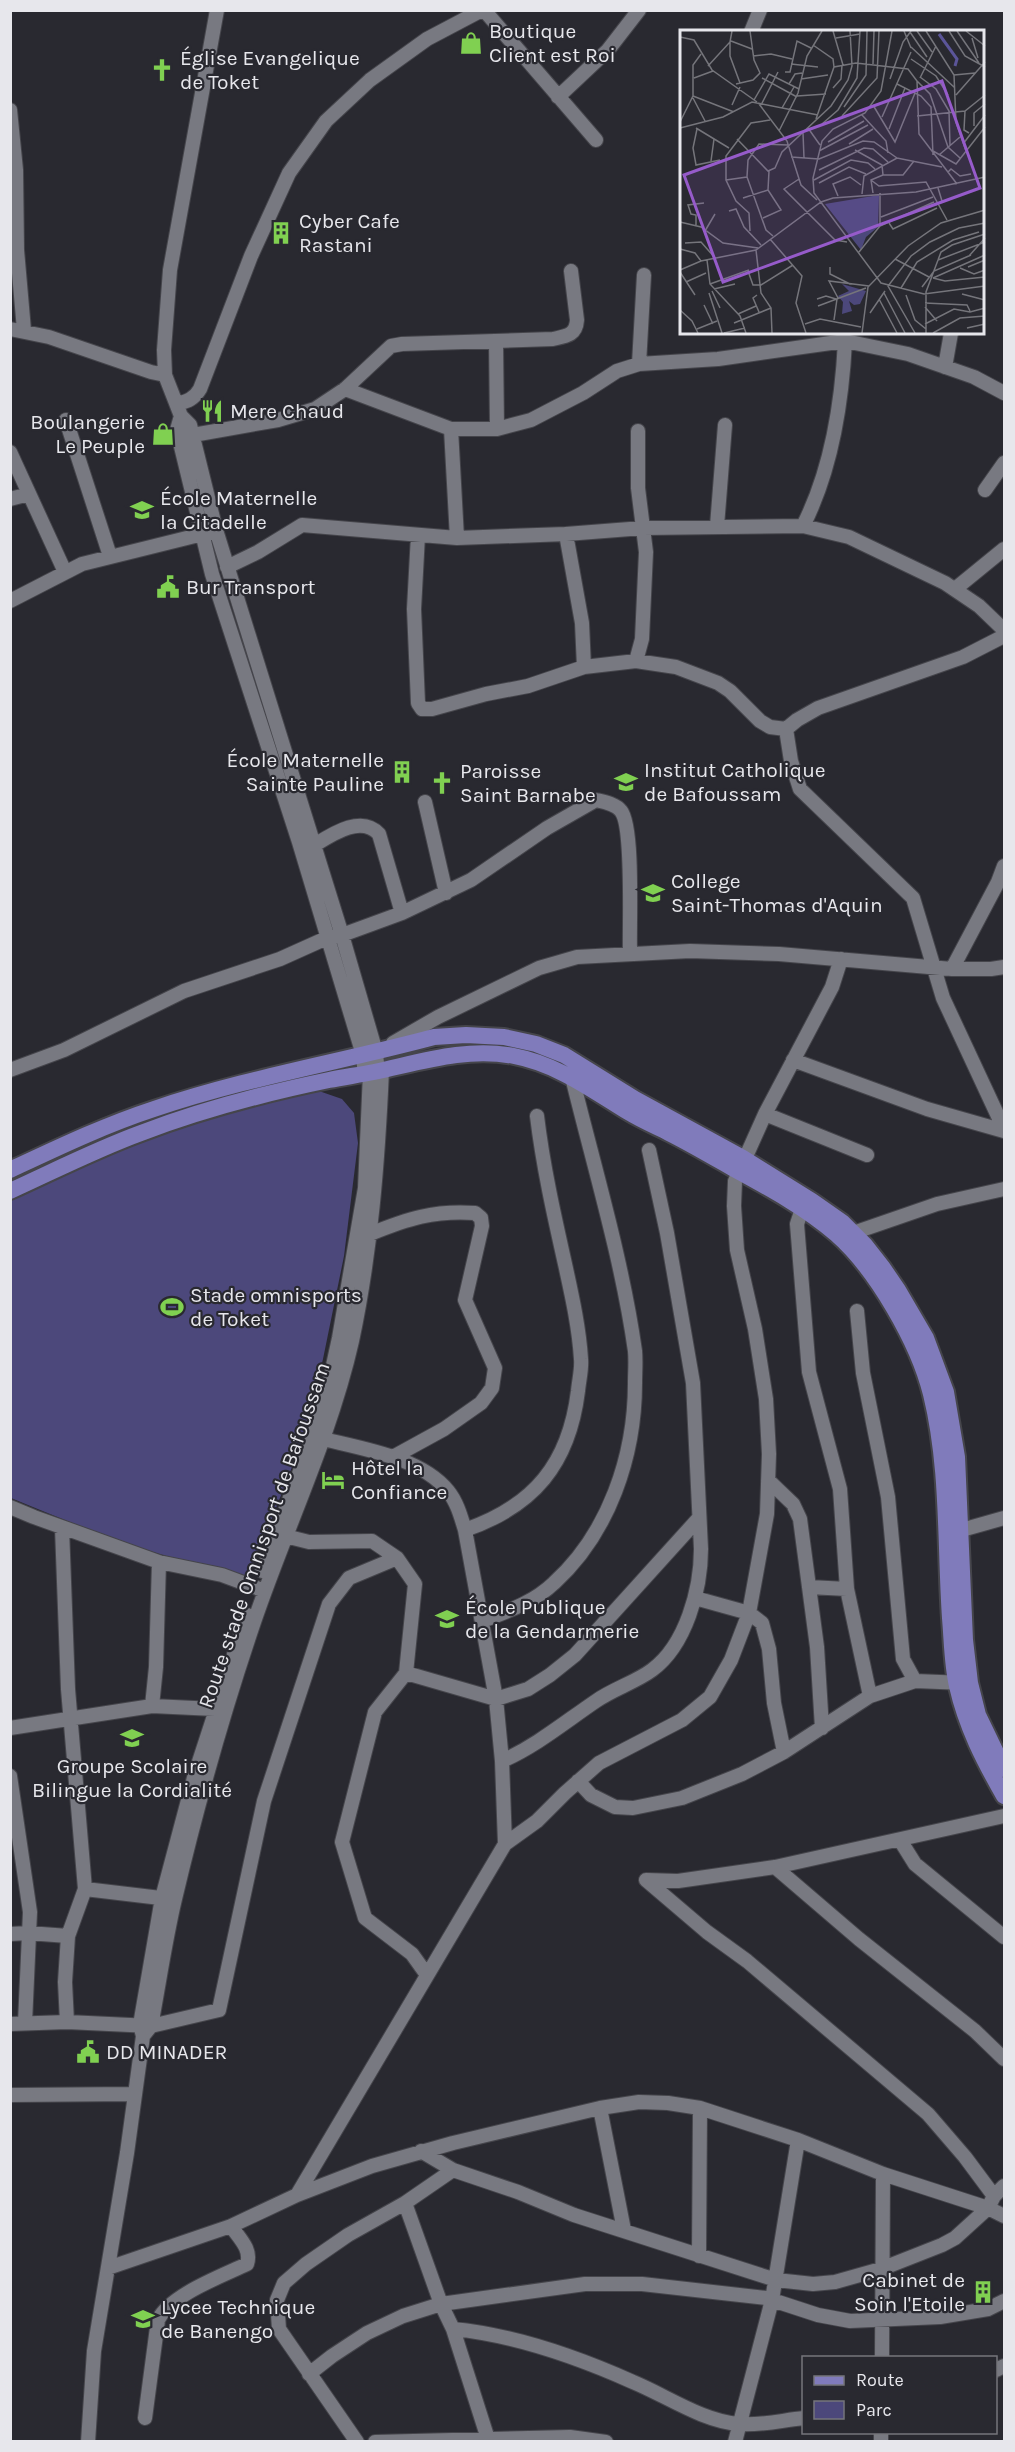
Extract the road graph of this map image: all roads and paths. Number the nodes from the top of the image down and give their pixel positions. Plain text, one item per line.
1 (483, 10) edge
2 (639, 10) edge
3 (760, 10) edge
4 (218, 11) edge
5 (752, 30) edge
6 (558, 97) junction
7 (10, 110) edge
8 (597, 141) dead end
9 (13, 170) edge
10 (14, 250) edge
11 (571, 271) dead end
12 (644, 275) dead end
13 (17, 330) edge
14 (951, 334) edge
15 (874, 340) edge
16 (496, 341) junction
17 (845, 341) junction
18 (639, 364) junction
19 (945, 367) junction
20 (165, 375) junction
21 (345, 389) junction
22 (1005, 393) edge
23 (179, 410) junction
24 (66, 420) dead end
25 (725, 425) dead end
26 (451, 429) junction
27 (497, 429) junction
28 (638, 431) dead end
29 (193, 435) junction
30 (10, 452) edge
31 (1005, 463) edge
32 (985, 490) dead end
33 (29, 494) junction
34 (10, 499) edge
35 (717, 526) junction
36 (803, 526) junction
37 (643, 528) junction
38 (210, 532) junction
39 (566, 534) junction
40 (417, 535) junction
41 (457, 538) junction
42 (1005, 549) edge
43 (111, 556) junction
44 (227, 567) junction
45 (65, 572) junction
46 (955, 589) junction
47 (10, 601) edge
48 (1005, 630) edge
49 (1005, 636) edge
50 (636, 661) junction
51 (584, 667) junction
52 (786, 729) junction
53 (425, 802) dead end
54 (313, 846) junction
55 (1005, 866) edge
56 (446, 893) junction
57 (402, 913) junction
58 (335, 936) junction
59 (630, 953) junction
60 (841, 959) junction
61 (933, 966) junction
62 (1005, 967) edge
63 (952, 969) junction
64 (369, 1054) junction
65 (793, 1060) junction
66 (10, 1070) edge
67 (376, 1072) junction
68 (572, 1077) junction
69 (765, 1114) junction
70 (537, 1116) dead end
71 (1005, 1130) edge
72 (648, 1150) dead end
73 (867, 1155) dead end
74 (742, 1165) junction
75 (10, 1170) edge
76 (1005, 1189) edge
77 (10, 1191) edge
78 (802, 1209) junction
79 (853, 1233) junction
80 (370, 1234) junction
81 (857, 1311) dead end
82 (319, 1438) junction
83 (393, 1457) junction
84 (768, 1480) junction
85 (10, 1507) edge
86 (699, 1518) junction
87 (1005, 1518) edge
88 (62, 1528) junction
89 (465, 1530) junction
90 (953, 1533) junction
91 (285, 1536) junction
92 (398, 1558) junction
93 (159, 1562) junction
94 (808, 1587) junction
95 (261, 1589) junction
96 (848, 1589) junction
97 (695, 1598) junction
98 (749, 1613) junction
99 (482, 1621) junction
100 (406, 1673) junction
101 (915, 1681) junction
102 (963, 1683) junction
103 (870, 1696) junction
104 (496, 1699) junction
105 (152, 1707) junction
106 (215, 1709) junction
107 (71, 1718) junction
108 (10, 1728) edge
109 (822, 1728) junction
110 (784, 1752) junction
111 (502, 1761) junction
112 (1005, 1768) edge
113 (10, 1776) edge
114 (201, 1776) junction
115 (578, 1781) junction
116 (1005, 1796) edge
117 (1005, 1816) edge
118 (900, 1840) junction
119 (505, 1844) junction
120 (775, 1867) junction
121 (85, 1889) junction
122 (168, 1899) junction
123 (28, 1933) junction
124 (10, 1934) edge
125 (68, 1936) junction
126 (1005, 1937) edge
127 (427, 1975) junction
128 (67, 2022) junction
129 (10, 2024) edge
130 (25, 2024) junction
131 (145, 2029) junction
132 (1005, 2059) edge
133 (135, 2094) junction
134 (10, 2095) edge
135 (600, 2108) junction
136 (700, 2108) junction
137 (798, 2140) junction
138 (421, 2151) junction
139 (453, 2170) junction
140 (882, 2174) junction
141 (1005, 2186) edge
142 (297, 2195) junction
143 (991, 2202) junction
144 (405, 2203) junction
145 (1005, 2216) edge
146 (231, 2226) junction
147 (624, 2230) junction
148 (699, 2256) junction
149 (108, 2268) junction
150 (881, 2269) junction
151 (776, 2280) junction
152 (772, 2300) junction
153 (1005, 2301) edge
154 (441, 2304) junction
155 (883, 2319) junction
156 (453, 2329) junction
157 (882, 2356) edge
158 (309, 2374) junction
159 (145, 2418) dead end
160 (802, 2418) edge
161 (739, 2424) junction
162 (488, 2439) junction
163 (422, 2441) edge
164 (88, 2442) edge
165 (357, 2442) edge
166 (375, 2442) edge
167 (606, 2442) edge
168 (735, 2442) edge

1 - 6 street
1 - 23 street
2 - 6 street
3 - 5 street
4 - 20 street
6 - 8 street
7 - 9 street
9 - 10 street
10 - 13 street
11 - 16 street
12 - 18 street
13 - 20 street
14 - 19 street
15 - 17 street
15 - 19 street
16 - 21 street
16 - 27 street
17 - 18 street
17 - 36 street
18 - 27 street
19 - 22 street
20 - 23 street
21 - 26 street
21 - 29 street
23 - 29 street
23 - 38 street
24 - 43 street
25 - 35 street
26 - 27 street
26 - 41 street
28 - 37 street
29 - 38 street
30 - 33 street
31 - 32 street
33 - 34 street
33 - 45 street
35 - 36 street
35 - 37 street
36 - 46 street
37 - 39 street
37 - 50 street
38 - 43 street
38 - 44 street
38 - 58 street
39 - 41 street
39 - 51 street
40 - 41 street
40 - 44 street
40 - 51 street
42 - 46 street
43 - 45 street
44 - 54 street
45 - 47 street
46 - 48 street
49 - 52 street
50 - 51 street
50 - 52 street
52 - 61 street
53 - 56 street
54 - 57 street
54 - 58 street
55 - 63 street
56 - 57 street
56 - 59 street
57 - 58 street
58 - 64 street, Route stade Omnisport de Bafoussam
58 - 66 street
59 - 60 street
59 - 64 street
60 - 61 street
60 - 65 street
61 - 63 street
61 - 71 street
62 - 63 street
64 - 67 street, Route stade Omnisport de Bafoussam
64 - 74 main road
64 - 75 main road
65 - 69 street
65 - 71 street
67 - 68 main road
67 - 77 main road
67 - 80 street, Route stade Omnisport de Bafoussam
67 - 82 street, Route stade Omnisport de Bafoussam
68 - 74 main road
68 - 99 street
69 - 73 street
69 - 74 street
70 - 89 street
72 - 86 street
74 - 78 main road
74 - 79 main road
74 - 84 street
76 - 79 street
78 - 90 main road
78 - 96 street
79 - 90 main road
80 - 82 street, Route stade Omnisport de Bafoussam
80 - 83 street
81 - 101 street
82 - 83 street
82 - 91 street, Route stade Omnisport de Bafoussam
82 - 95 street, Route stade Omnisport de Bafoussam
83 - 89 street
84 - 94 street
84 - 98 street
85 - 88 street
86 - 97 street
86 - 104 street
87 - 90 street
88 - 93 street
88 - 107 street
89 - 99 street
90 - 102 main road
91 - 92 street
91 - 95 street, Route stade Omnisport de Bafoussam
92 - 100 street
92 - 131 street
93 - 95 street
93 - 105 street
94 - 96 street
94 - 109 street
95 - 106 street, Route stade Omnisport de Bafoussam
95 - 114 street, Route stade Omnisport de Bafoussam
96 - 103 street
97 - 98 street
97 - 111 street
98 - 110 street
98 - 115 street
99 - 104 street
100 - 104 street
100 - 127 street
101 - 102 street
101 - 103 street
102 - 112 main road
102 - 116 main road
103 - 109 street
104 - 111 street
105 - 106 street
105 - 107 street
106 - 114 street, Route stade Omnisport de Bafoussam
107 - 108 street
107 - 121 street
109 - 110 street
110 - 115 street
111 - 119 street
113 - 123 street
114 - 122 street, Route stade Omnisport de Bafoussam
115 - 119 street
117 - 118 street
118 - 120 street
118 - 126 street
119 - 127 street
120 - 132 street
120 - 143 street
121 - 122 street
121 - 125 street
122 - 131 street, Route stade Omnisport de Bafoussam
123 - 124 street
123 - 125 street
123 - 130 street
125 - 128 street
127 - 142 street
128 - 130 street
128 - 131 street
129 - 130 street
131 - 133 street, Route stade Omnisport de Bafoussam
133 - 134 street
133 - 149 street, Route stade Omnisport de Bafoussam
135 - 136 street
135 - 138 street
135 - 147 street
136 - 137 street
136 - 148 street
137 - 140 street
137 - 151 street
138 - 139 street
138 - 142 street
139 - 144 street
139 - 147 street
140 - 143 street
140 - 150 street
141 - 143 street
142 - 146 street
143 - 145 street
143 - 150 street
144 - 154 street
144 - 158 street
146 - 149 street
146 - 159 street
147 - 148 street
148 - 151 street
149 - 164 street, Route stade Omnisport de Bafoussam
150 - 151 street
150 - 155 street
151 - 152 street
152 - 154 street
152 - 155 street
152 - 161 street
153 - 155 street
154 - 156 street
154 - 158 street
155 - 157 street
156 - 161 street
156 - 162 street
158 - 165 street
160 - 161 street
161 - 168 street
162 - 163 street
162 - 167 street
163 - 166 street

